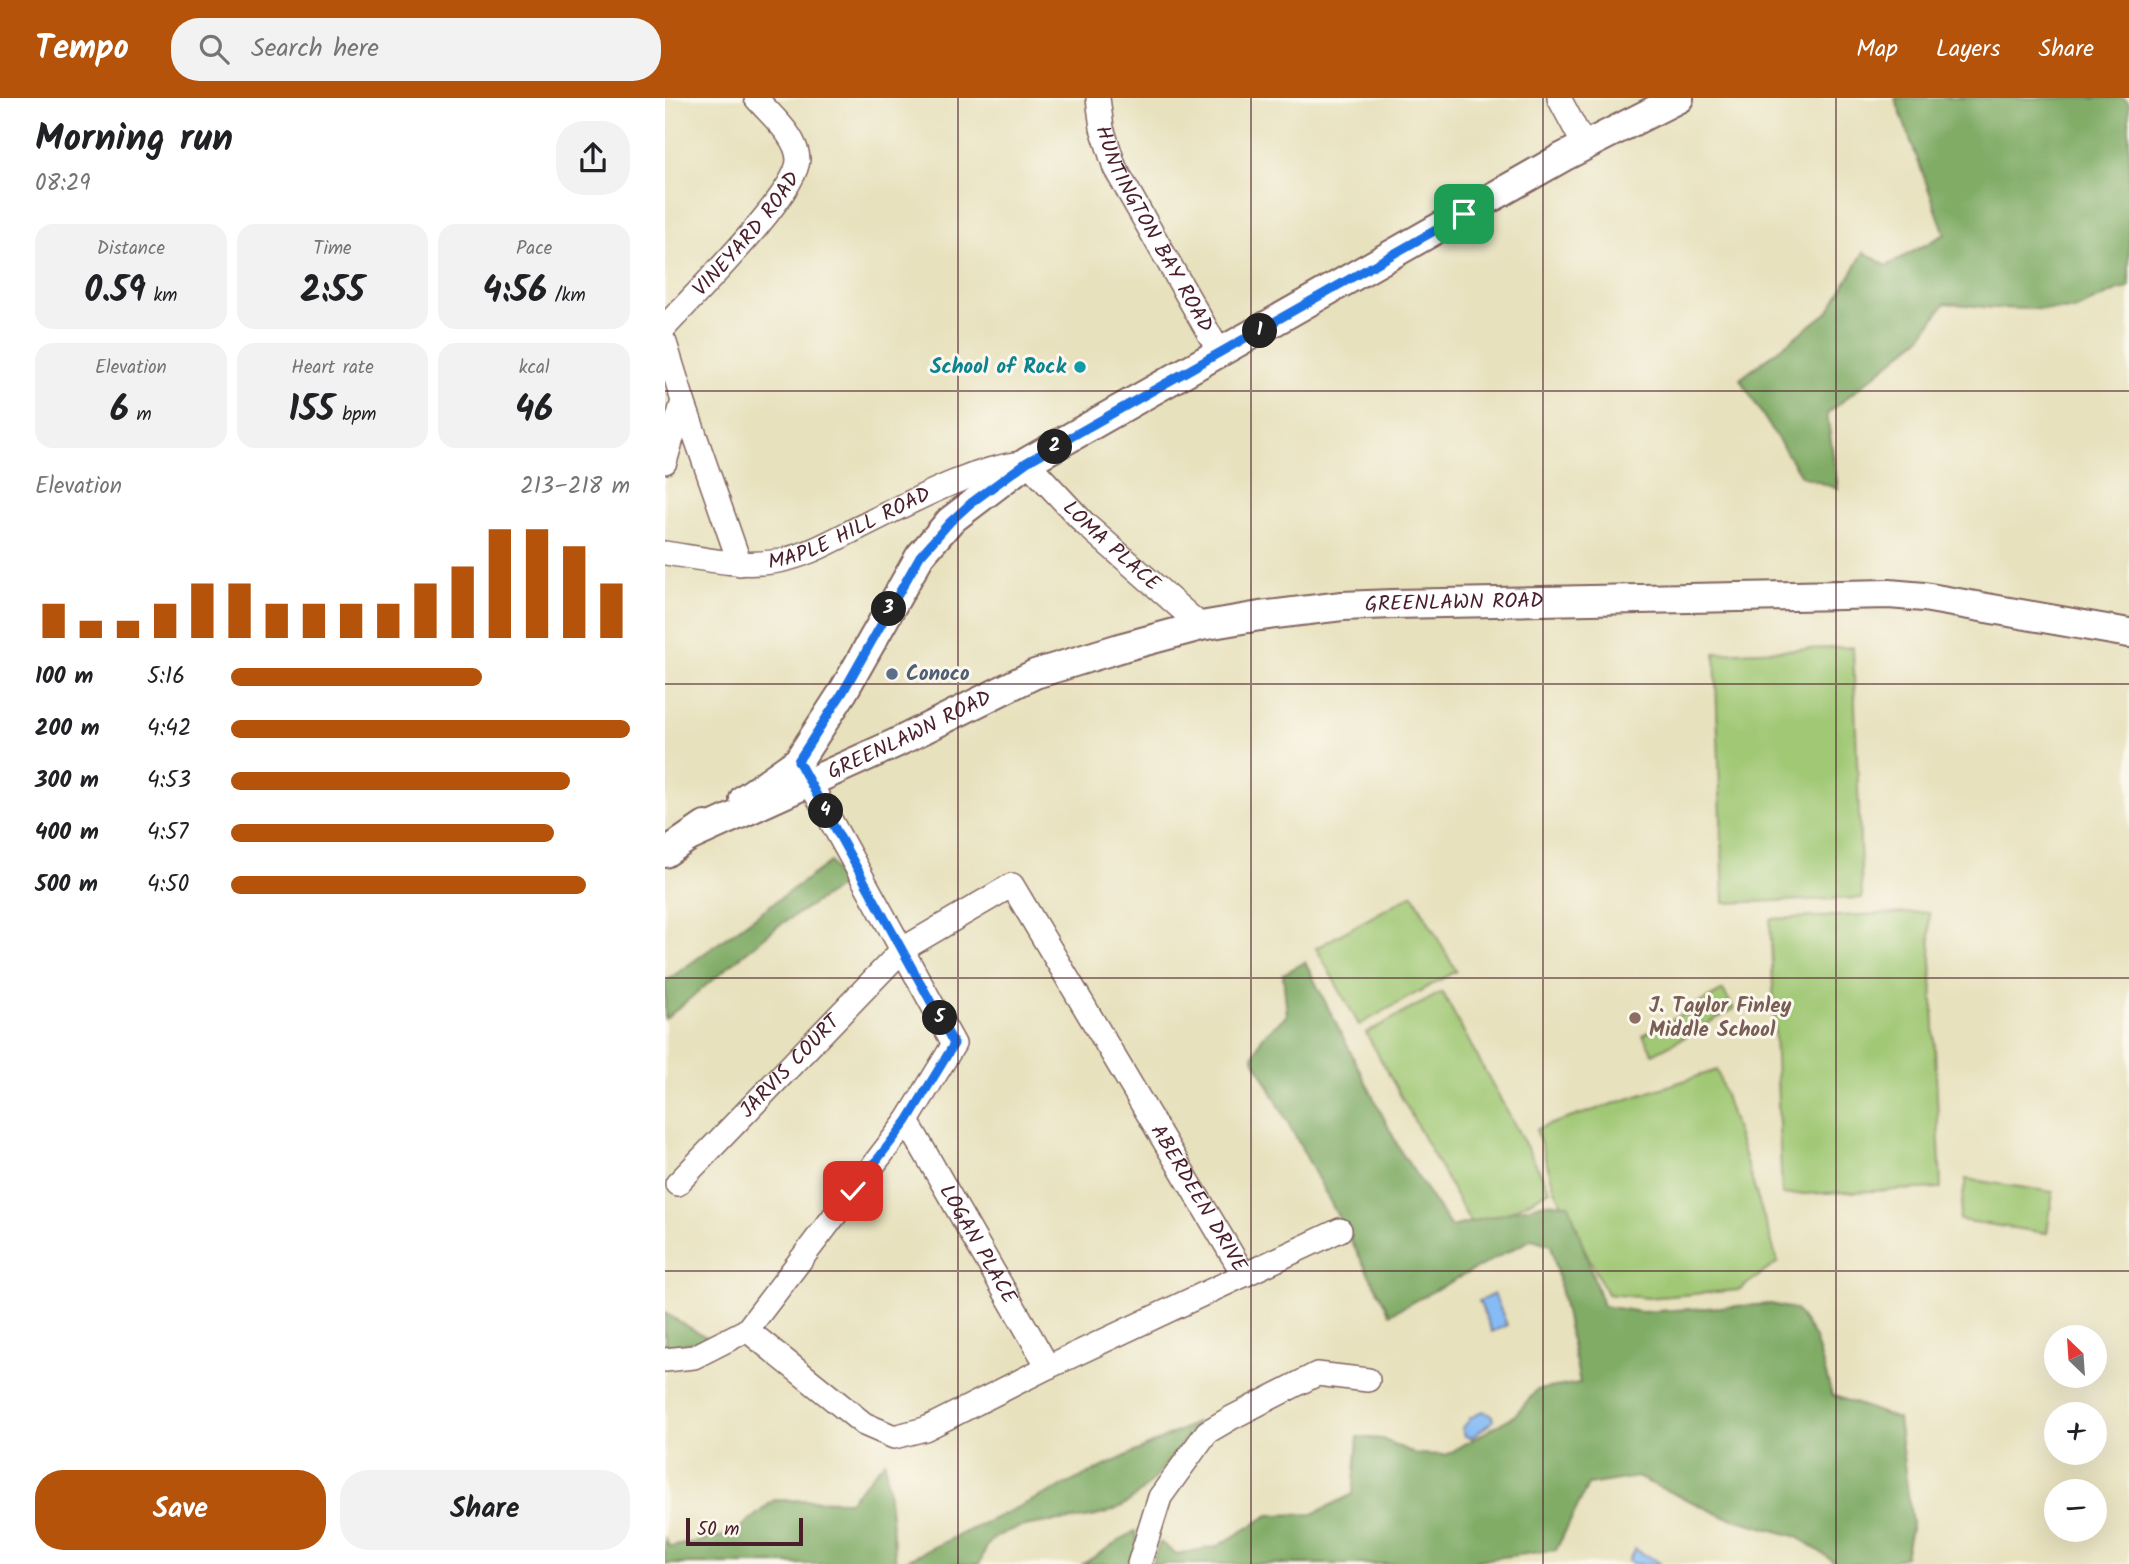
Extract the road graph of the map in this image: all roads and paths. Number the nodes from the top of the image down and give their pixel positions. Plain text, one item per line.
1 (756, 98) edge
2 (1098, 98) edge
3 (1559, 98) edge
4 (1679, 98) edge
5 (1584, 145) junction
6 (665, 327) edge
7 (665, 342) edge
8 (1220, 353) junction
9 (683, 401) junction
10 (665, 462) edge
11 (1027, 462) junction
12 (665, 553) edge
13 (740, 564) junction
14 (1201, 626) junction
15 (2129, 632) edge
16 (804, 772) junction
17 (665, 853) edge
18 (903, 949) junction
19 (907, 1121) junction
20 (677, 1184) dead end
21 (1340, 1230) dead end
22 (1244, 1275) junction
23 (747, 1330) junction
24 (665, 1360) edge
25 (1048, 1367) junction
26 (1369, 1380) dead end
27 (1139, 1564) edge

1 - 6 street, VINEYARD ROAD
2 - 8 street, HUNTINGTON BAY ROAD
3 - 5 street
4 - 5 main road
5 - 8 main road
7 - 9 street
8 - 11 main road
9 - 10 street
9 - 13 street
11 - 13 street, MAPLE HILL ROAD
11 - 14 street, LOMA PLACE
11 - 16 main road
12 - 13 street, MAPLE HILL ROAD
14 - 15 main road, GREENLAWN ROAD
14 - 16 main road, GREENLAWN ROAD
16 - 17 main road
16 - 18 street
18 - 19 street
18 - 20 street, JARVIS COURT
18 - 22 street, ABERDEEN DRIVE
19 - 23 street
19 - 25 street, LOGAN PLACE
21 - 22 street
22 - 25 street, ABERDEEN DRIVE
23 - 24 street
23 - 25 street, ABERDEEN DRIVE
26 - 27 street

